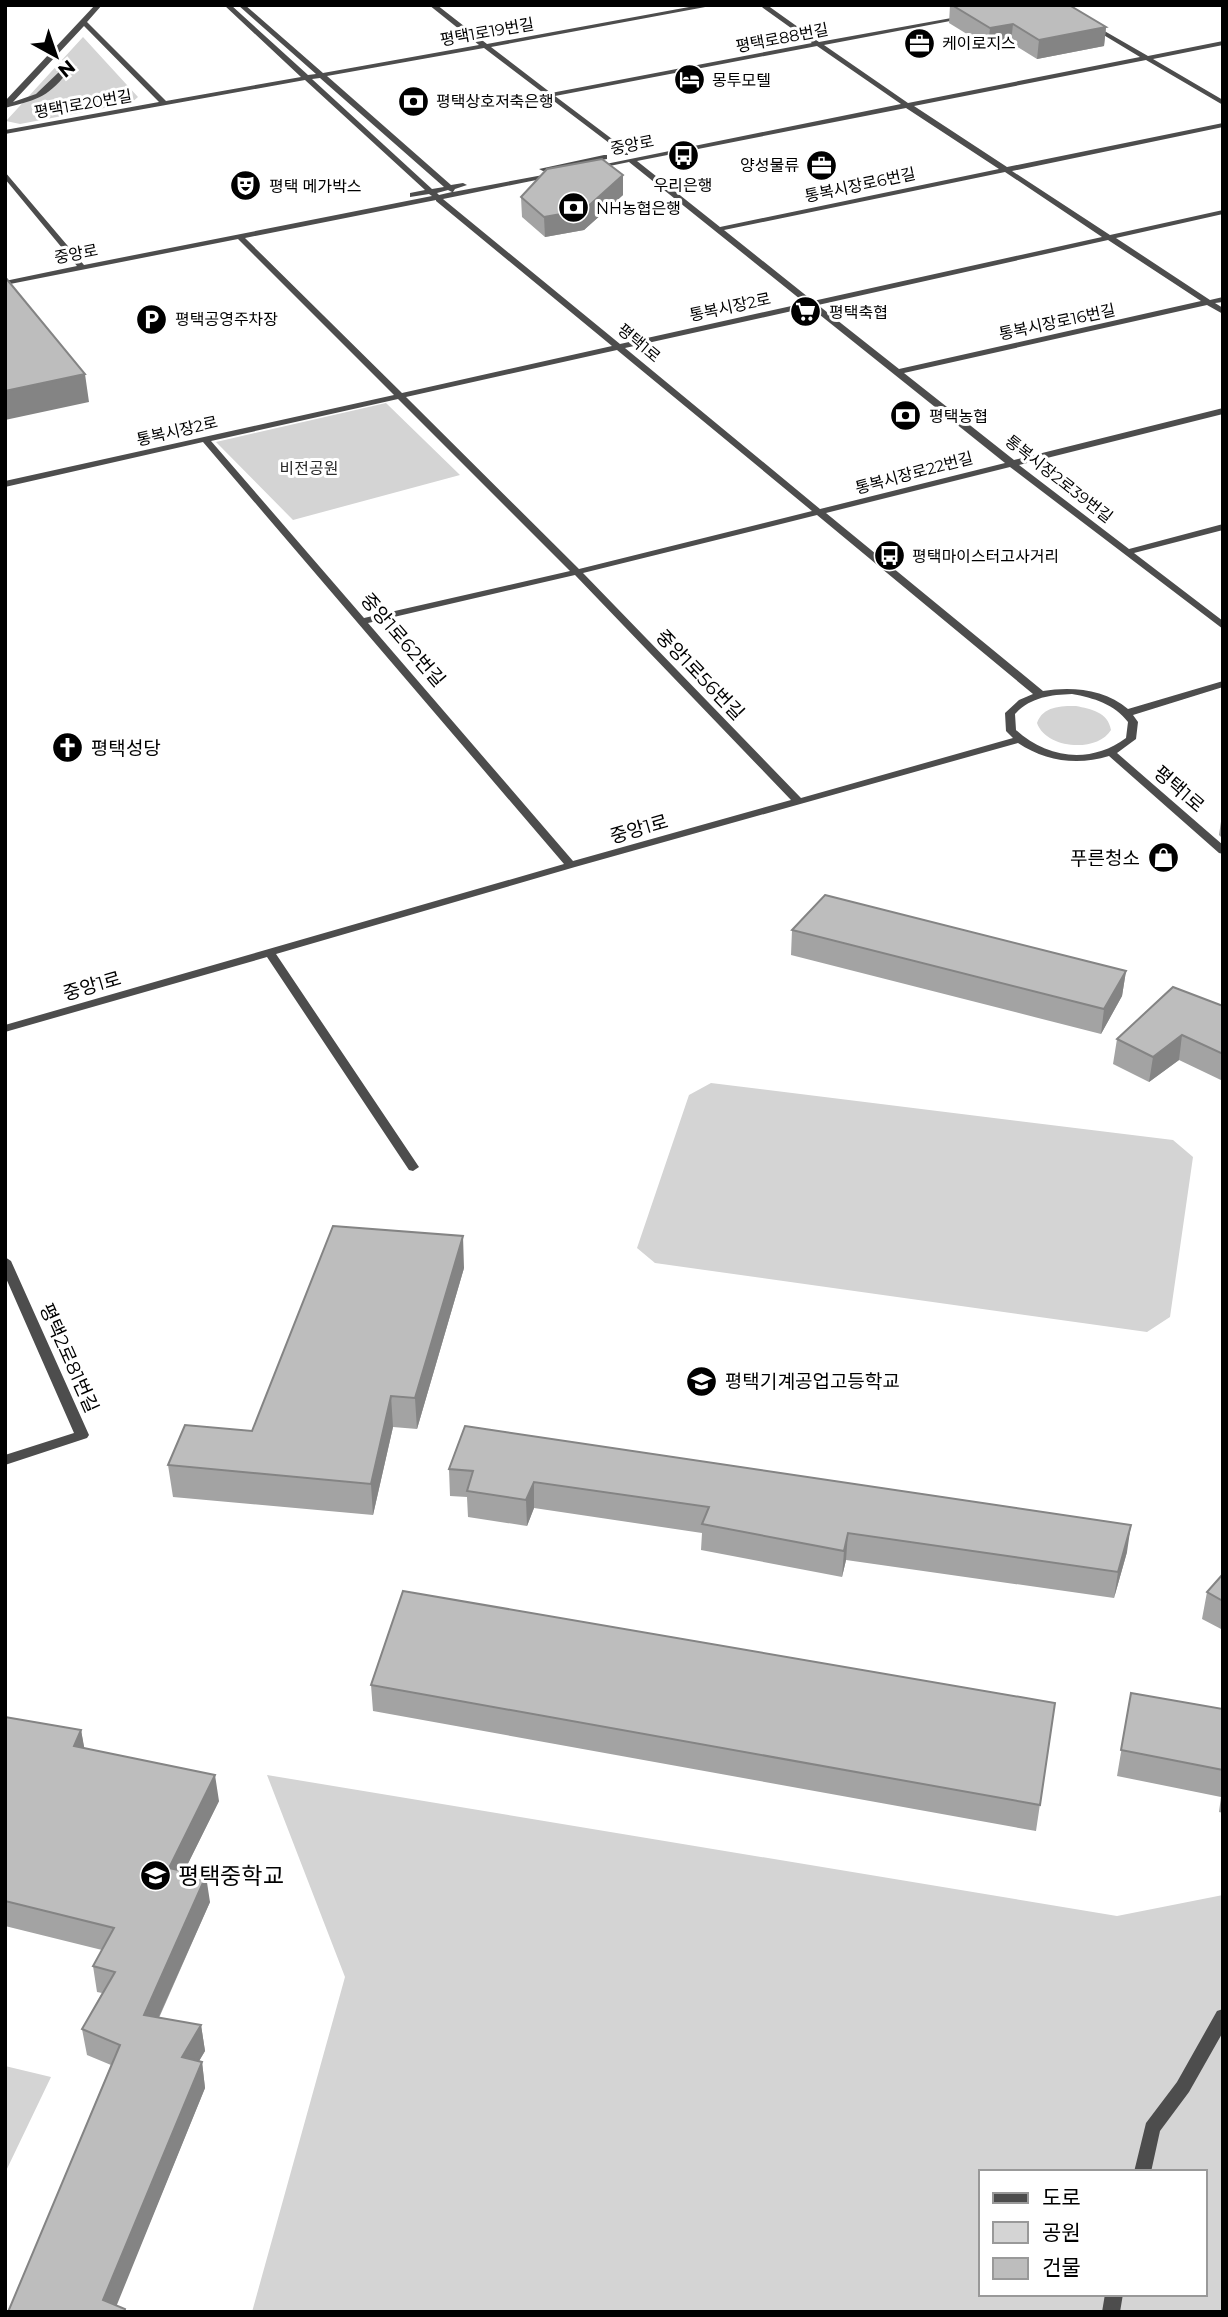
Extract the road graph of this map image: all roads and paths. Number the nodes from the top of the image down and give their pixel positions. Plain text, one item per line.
1 (99, 5) edge
2 (227, 5) edge
3 (241, 5) edge
4 (432, 5) edge
5 (713, 5) edge
6 (762, 5) edge
7 (981, 13) edge
8 (1081, 19) edge
9 (84, 22) junction
10 (1223, 36) edge
11 (1223, 43) edge
12 (821, 45) junction
13 (486, 47) junction
14 (1141, 56) junction
15 (64, 73) dead end
16 (321, 76) junction
17 (308, 79) junction
18 (549, 95) junction
19 (899, 100) junction
20 (1223, 103) edge
21 (165, 104) junction
22 (5, 105) edge
23 (908, 105) junction
24 (1223, 124) edge
25 (5, 132) edge
26 (628, 156) junction
27 (1006, 169) junction
28 (5, 174) edge
29 (449, 188) junction
30 (431, 192) junction
31 (457, 195) junction
32 (439, 199) junction
33 (1223, 212) edge
34 (720, 229) junction
35 (240, 237) junction
36 (1111, 237) junction
37 (79, 264) junction
38 (5, 275) edge
39 (5, 283) edge
40 (1223, 299) edge
41 (1209, 303) junction
42 (812, 304) junction
43 (1223, 312) edge
44 (617, 345) junction
45 (897, 372) junction
46 (395, 395) junction
47 (1223, 411) edge
48 (205, 439) junction
49 (1010, 462) junction
50 (5, 484) edge
51 (818, 513) junction
52 (1223, 527) edge
53 (1128, 552) junction
54 (576, 572) junction
55 (364, 621) junction
56 (1223, 626) edge
57 (1223, 684) edge
58 (1040, 694) junction
59 (1127, 713) junction
60 (1018, 740) junction
61 (1111, 753) junction
62 (799, 802) junction
63 (1223, 851) edge
64 (571, 865) junction
65 (269, 952) junction
66 (5, 1029) edge
67 (413, 1167) dead end
68 (5, 1261) edge
69 (5, 1460) edge
70 (1223, 2016) edge
71 (1142, 2170) edge

1 - 9 street
2 - 17 street, 평택1로
3 - 16 street
4 - 13 street
5 - 13 street, 평택1로19번길
6 - 12 street
7 - 12 street, 평택로88번길
8 - 14 street
9 - 21 street, 평택1로20번길
9 - 22 street
10 - 14 street, 중앙로
11 - 14 street, 중앙로
12 - 18 street, 평택로88번길
12 - 19 street
13 - 16 street, 평택1로19번길
13 - 18 street
14 - 19 street, 중앙로
14 - 20 street
14 - 23 street, 중앙로
15 - 22 street
16 - 17 street, 평택1로19번길
16 - 29 street
17 - 21 street, 평택1로20번길
17 - 30 street, 평택1로
18 - 26 street
19 - 23 street
19 - 26 street, 중앙로
21 - 25 street, 평택1로20번길
23 - 26 street, 중앙로
23 - 27 street
24 - 27 street, 통복시장로6번길
26 - 29 street, 중앙로
26 - 31 street, 중앙로
26 - 34 street
27 - 34 street, 통복시장로6번길
27 - 36 street
28 - 37 street
29 - 30 street, 중앙로
29 - 31 street
30 - 32 street, 평택1로
30 - 37 street, 중앙로
31 - 32 street, 중앙로
32 - 35 street, 중앙로
32 - 44 street, 평택1로
33 - 36 street, 통복시장2로
34 - 42 street
35 - 37 street, 중앙로
35 - 46 street
36 - 41 street
36 - 42 street, 통복시장2로
37 - 38 street, 중앙로
37 - 39 street, 중앙로
40 - 41 street, 통복시장로16번길
41 - 43 street
41 - 45 street, 통복시장로16번길
42 - 44 street, 통복시장2로
42 - 45 street, 통복시장2로39번길
44 - 46 street, 통복시장2로
44 - 51 street, 평택1로
45 - 49 street, 통복시장2로39번길
46 - 48 street, 통복시장2로
46 - 54 street, 중앙1로56번길
47 - 49 street, 통복시장로22번길
48 - 50 street, 통복시장2로
48 - 55 street, 중앙1로62번길
49 - 51 street, 통복시장로22번길
49 - 53 street, 통복시장2로39번길
51 - 54 street
51 - 58 street, 평택1로
52 - 53 street
53 - 56 street, 통복시장2로39번길
54 - 55 street
54 - 62 street, 중앙1로56번길
55 - 64 street, 중앙1로62번길
57 - 59 street
58 - 59 street
58 - 60 street
59 - 61 street
60 - 61 street
60 - 62 street, 중앙1로
61 - 63 street, 평택1로
62 - 64 street, 중앙1로
64 - 65 street, 중앙1로
65 - 66 street, 중앙1로
65 - 67 street
68 - 69 street, 평택2로81번길
70 - 71 street

